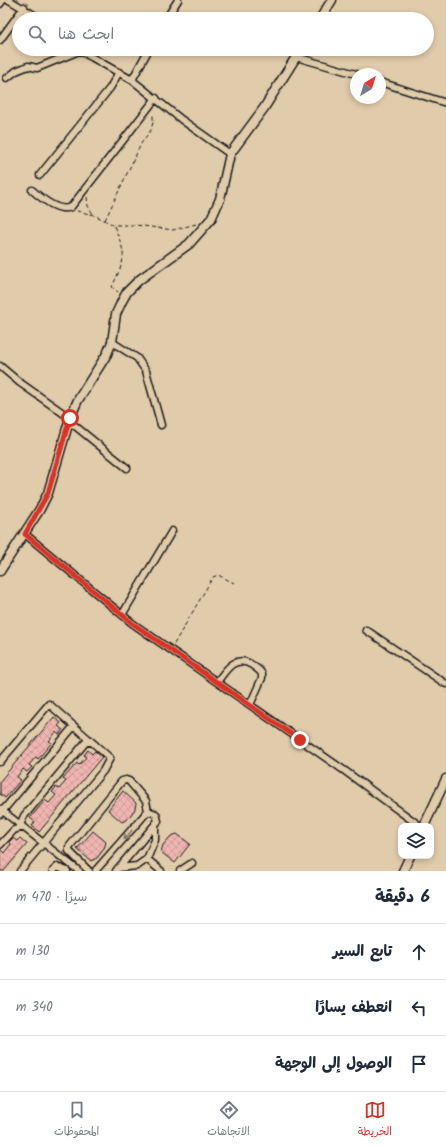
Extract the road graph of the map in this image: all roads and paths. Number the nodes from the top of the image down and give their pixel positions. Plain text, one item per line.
1 (3, 0) edge
2 (9, 0) edge
3 (178, 0) edge
4 (330, 1) edge
5 (0, 4) edge
6 (24, 7) junction
7 (20, 12) edge
8 (31, 12) edge
9 (170, 12) edge
10 (324, 12) edge
11 (12, 24) edge
12 (0, 40) edge
13 (64, 56) edge
14 (89, 56) edge
15 (145, 56) edge
16 (296, 57) joint
17 (119, 72) junction
18 (350, 72) edge
19 (7, 78) dead end
20 (132, 80) junction
21 (386, 84) edge
22 (154, 99) junction
23 (446, 103) edge
24 (230, 154) junction
25 (40, 175) dead end
26 (89, 182) junction
27 (32, 190) dead end
28 (67, 209) junction
29 (94, 215) junction
30 (105, 220) junction
31 (210, 221) junction
32 (114, 225) junction
33 (124, 297) junction
34 (112, 342) junction
35 (0, 366) edge
36 (70, 419) junction
37 (161, 424) dead end
38 (127, 468) dead end
39 (172, 531) dead end
40 (25, 534) junction
41 (0, 571) edge
42 (234, 583) dead end
43 (122, 615) junction
44 (366, 630) dead end
45 (171, 650) junction
46 (217, 682) junction
47 (446, 684) edge
48 (250, 705) junction
49 (74, 726) junction
50 (91, 741) junction
51 (0, 762) edge
52 (446, 779) edge
53 (148, 811) junction
54 (1, 812) edge
55 (416, 823) edge
56 (425, 823) edge
57 (156, 824) junction
58 (21, 826) junction
59 (43, 844) junction
60 (0, 845) edge
61 (148, 859) junction
62 (408, 859) edge
63 (192, 863) dead end
64 (117, 870) edge
65 (20, 871) edge
66 (53, 871) edge
67 (67, 871) edge
68 (79, 871) edge
69 (93, 871) edge
70 (161, 871) edge
71 (180, 871) edge
72 (402, 871) edge

1 - 5 street
2 - 6 street
3 - 9 street
4 - 10 main road
6 - 7 street
6 - 8 street
11 - 12 street
13 - 19 street
14 - 17 street
15 - 20 street
16 - 18 street
16 - 24 main road
17 - 20 street
17 - 25 street
20 - 22 street
21 - 23 street
22 - 24 street
22 - 26 street
22 - 30 path
24 - 31 main road
26 - 28 street
26 - 29 path
27 - 28 street
28 - 29 path
29 - 30 path
30 - 32 path
31 - 32 path
31 - 33 main road
32 - 33 path
33 - 34 main road
34 - 36 main road
34 - 37 street
35 - 36 street
36 - 38 street
36 - 40 main road
39 - 43 street
40 - 41 main road
40 - 43 street
42 - 45 path
43 - 45 street
44 - 47 street
45 - 46 street
46 - 48 street
46 - 48 street
48 - 55 street
49 - 50 street
49 - 51 street
49 - 54 street
50 - 58 street
50 - 59 street
52 - 56 main road
53 - 57 street
53 -> 69 street
53 - 69 street
54 - 58 street
57 - 61 street
57 - 64 street
58 - 59 street
58 - 60 street
59 - 65 street
59 - 68 street
61 - 64 street
61 - 70 street
62 - 72 main road
63 - 71 street
66 - 67 street

